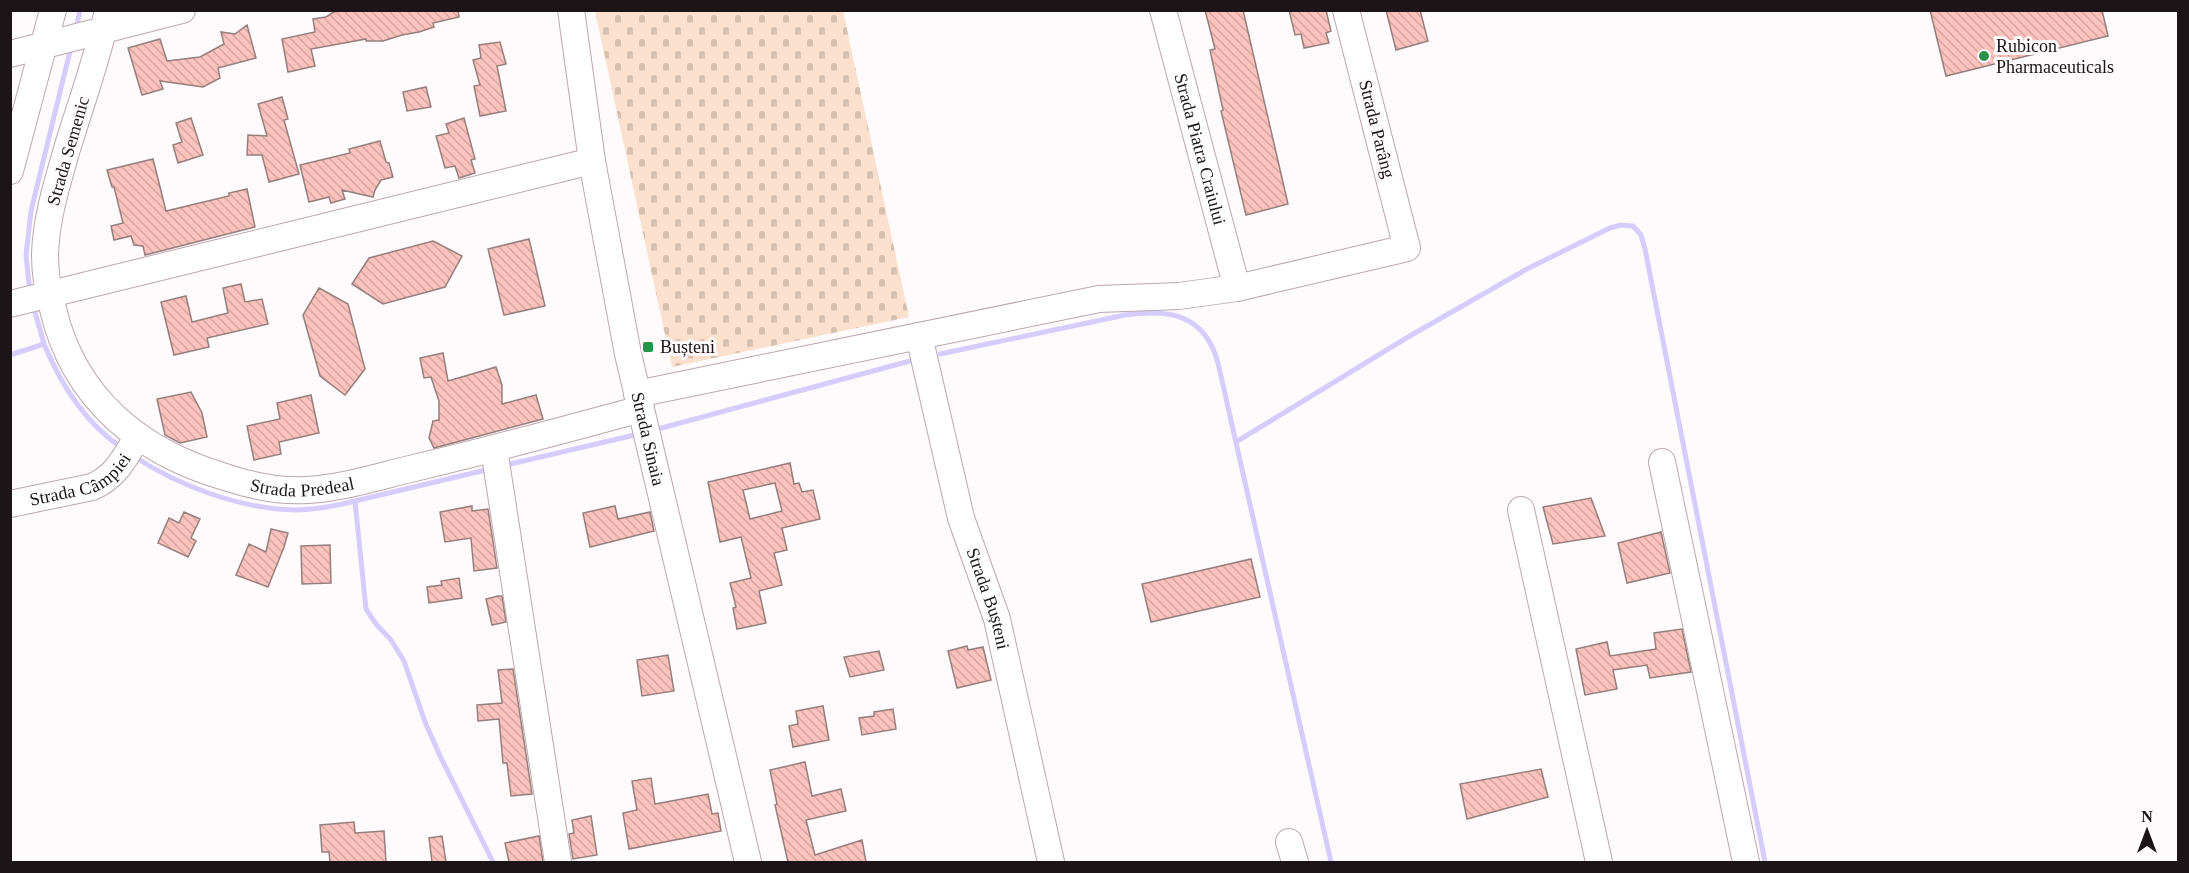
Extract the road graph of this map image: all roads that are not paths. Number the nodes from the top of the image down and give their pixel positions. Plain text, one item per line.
1 (53, 10) edge
2 (182, 10) edge
3 (571, 10) edge
4 (1163, 10) edge
5 (1346, 10) edge
6 (80, 32) edge
7 (10, 54) edge
8 (592, 161) junction
9 (10, 171) edge
10 (1407, 248) joint
11 (1237, 288) junction
12 (30, 299) edge
13 (918, 336) junction
14 (643, 418) junction
15 (131, 447) junction
16 (496, 462) junction
17 (1662, 462) dead end
18 (10, 504) edge
19 (1521, 510) dead end
20 (558, 862) edge
21 (748, 862) edge
22 (1051, 862) edge
23 (1599, 862) edge
24 (1746, 862) edge

1 - 6 street
2 - 6 street
3 - 8 street, Strada Sinaia
4 - 11 street, Strada Piatra Craiului
5 - 10 street, Strada Parâng
6 - 7 street
6 - 9 street
6 - 12 street, Strada Semenic
8 - 12 street
8 - 14 street, Strada Sinaia
10 - 11 street, Strada Predeal
11 - 13 street, Strada Predeal
12 - 15 street, Strada Predeal
13 - 14 street, Strada Predeal
13 - 22 street, Strada Bușteni
14 - 16 street, Strada Predeal
14 - 21 street, Strada Sinaia
15 - 16 street, Strada Predeal
15 - 18 street, Strada Câmpiei
16 - 20 street
17 - 24 street
19 - 23 street

